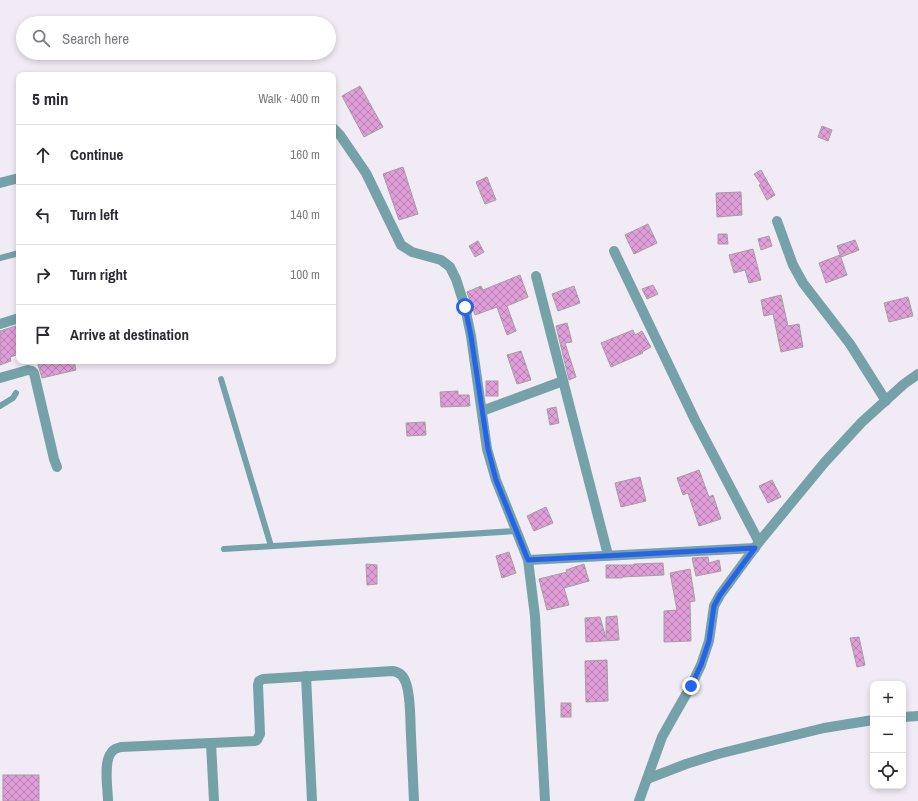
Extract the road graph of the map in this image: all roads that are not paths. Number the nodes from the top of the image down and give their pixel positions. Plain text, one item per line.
1 (336, 131) edge
2 (16, 179) edge
3 (0, 183) edge
4 (777, 221) dead end
5 (614, 251) dead end
6 (16, 254) edge
7 (0, 258) edge
8 (536, 276) dead end
9 (16, 319) edge
10 (0, 324) edge
11 (918, 374) edge
12 (0, 378) edge
13 (221, 379) dead end
14 (563, 381) junction
15 (16, 394) dead end
16 (886, 401) junction
17 (0, 406) edge
18 (482, 411) junction
19 (57, 467) dead end
20 (516, 531) junction
21 (757, 545) junction
22 (271, 546) junction
23 (224, 550) dead end
24 (608, 555) junction
25 (528, 560) junction
26 (306, 676) junction
27 (918, 716) edge
28 (906, 717) edge
29 (870, 720) edge
30 (211, 743) junction
31 (647, 779) junction
32 (108, 801) edge
33 (214, 801) edge
34 (312, 801) edge
35 (414, 801) edge
36 (545, 801) edge
37 (639, 801) edge

1 - 18 street
2 - 3 street
4 - 16 street
5 - 21 street
6 - 7 lane
8 - 14 street
9 - 10 street
11 - 16 street
12 - 19 street
13 - 22 lane
14 - 18 street
14 - 24 street
15 - 17 lane
16 - 21 street
18 - 20 street
20 - 22 lane
20 - 25 street
21 - 24 street
21 - 31 street
22 - 23 lane
24 - 25 street
25 - 36 street
26 - 30 street
26 - 34 street
26 - 35 street
27 - 28 street
29 - 31 street
30 - 32 street
30 - 33 street
31 - 37 street

